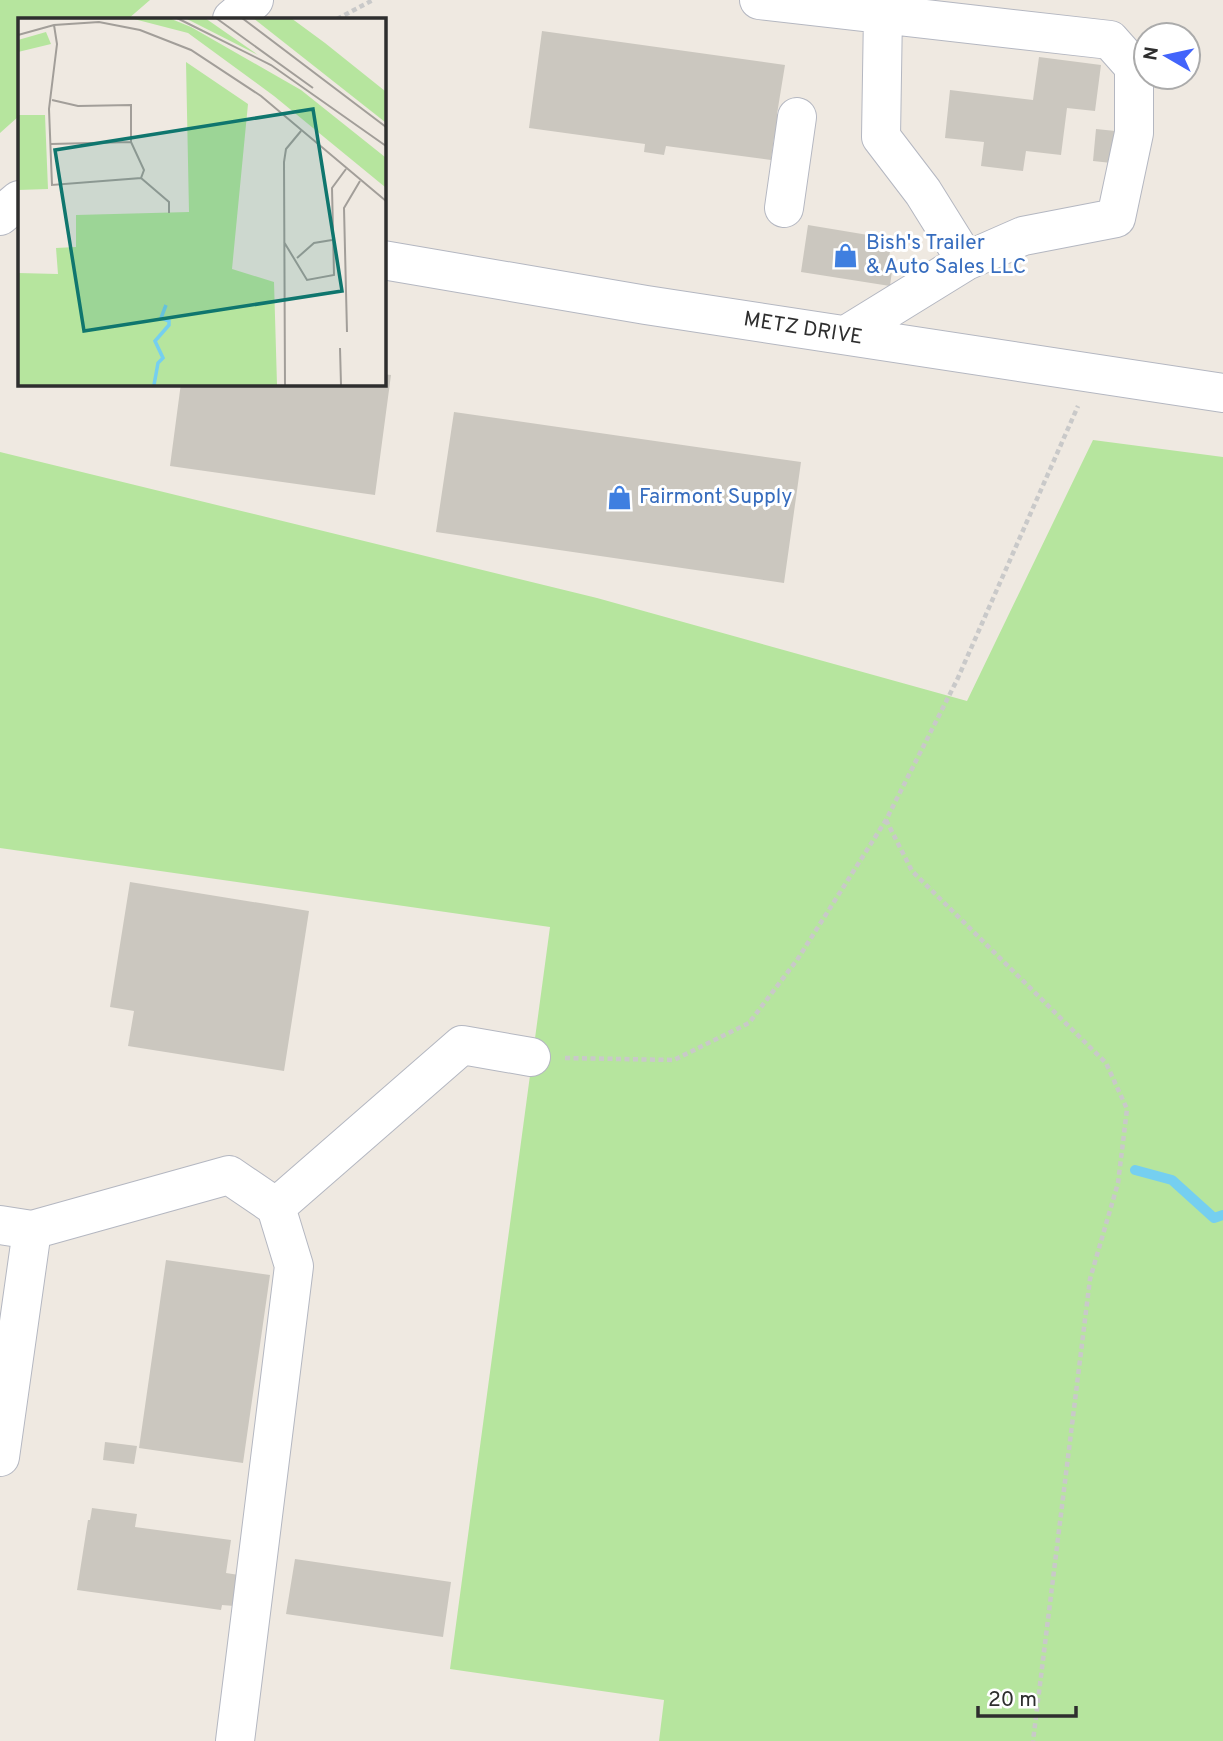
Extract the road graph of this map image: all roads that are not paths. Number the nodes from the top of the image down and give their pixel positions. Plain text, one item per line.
1 (254, 0) edge
2 (759, 0) edge
3 (883, 13) junction
4 (233, 18) edge
5 (797, 117) dead end
6 (18, 201) edge
7 (784, 208) dead end
8 (0, 216) edge
9 (385, 260) edge
10 (966, 261) junction
11 (846, 335) junction
12 (1223, 393) edge
13 (531, 1057) road end
14 (276, 1207) junction
15 (16, 1227) edge
16 (0, 1458) edge
17 (235, 1741) edge

1 - 4 street
2 - 3 street
3 - 10 street
3 - 10 street
5 - 7 street
6 - 8 street
9 - 11 street, METZ DRIVE
10 - 11 street
11 - 12 street, METZ DRIVE
13 - 14 street
14 - 15 street
14 - 17 street
15 - 16 street

